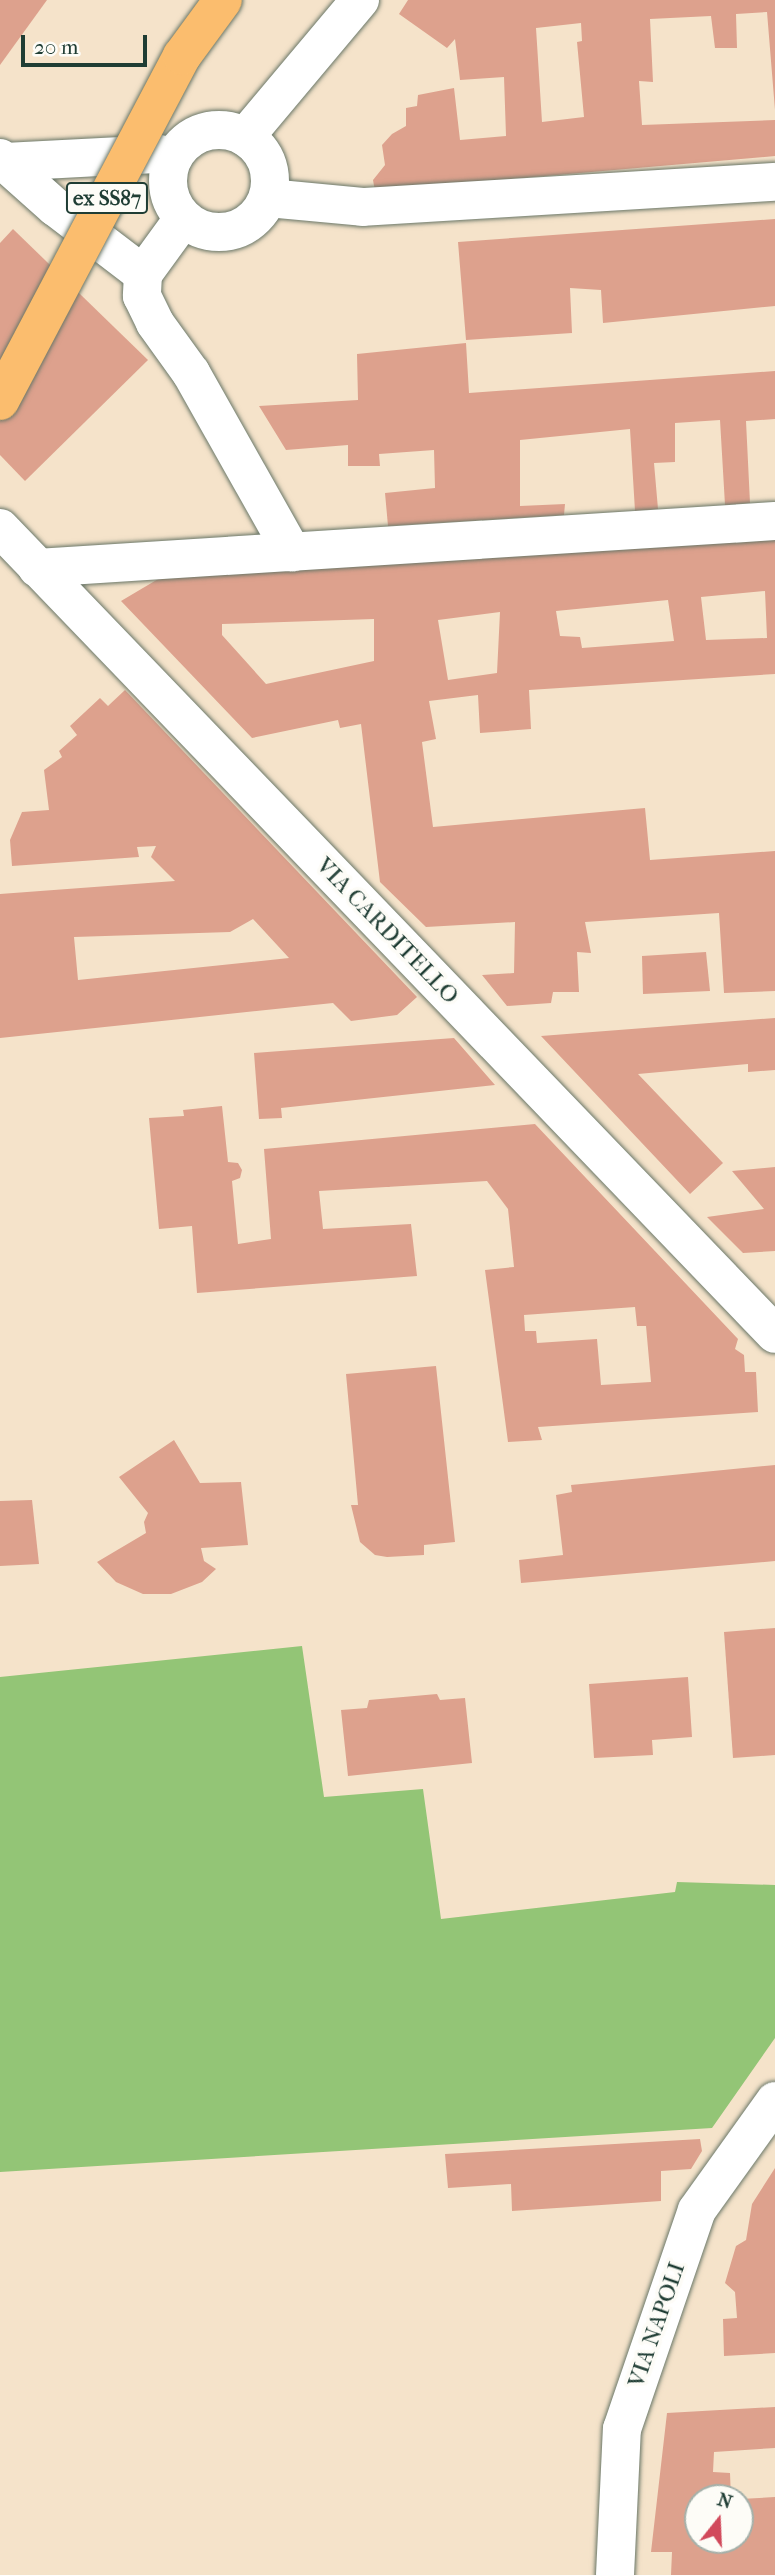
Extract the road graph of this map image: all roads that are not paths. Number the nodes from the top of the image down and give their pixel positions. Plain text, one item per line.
1 (223, 0) edge
2 (360, 0) edge
3 (245, 137) junction
4 (176, 153) junction
5 (2, 160) edge
6 (775, 182) edge
7 (268, 198) junction
8 (183, 219) junction
9 (143, 274) junction
10 (0, 401) edge
11 (775, 521) edge
12 (0, 528) edge
13 (292, 552) junction
14 (37, 568) junction
15 (775, 1334) edge
16 (775, 2101) edge
17 (615, 2575) edge

1 - 10 highway, ex SS87, bridge
2 - 3 street
3 - 4 street
3 - 7 street
4 - 5 street
4 - 8 street
5 - 9 street
6 - 7 street
7 - 8 street
8 - 9 street
9 - 13 street
11 - 13 street
12 - 14 street, VIA CARDITELLO
13 - 14 street
14 - 15 street, VIA CARDITELLO
16 - 17 street, VIA NAPOLI

